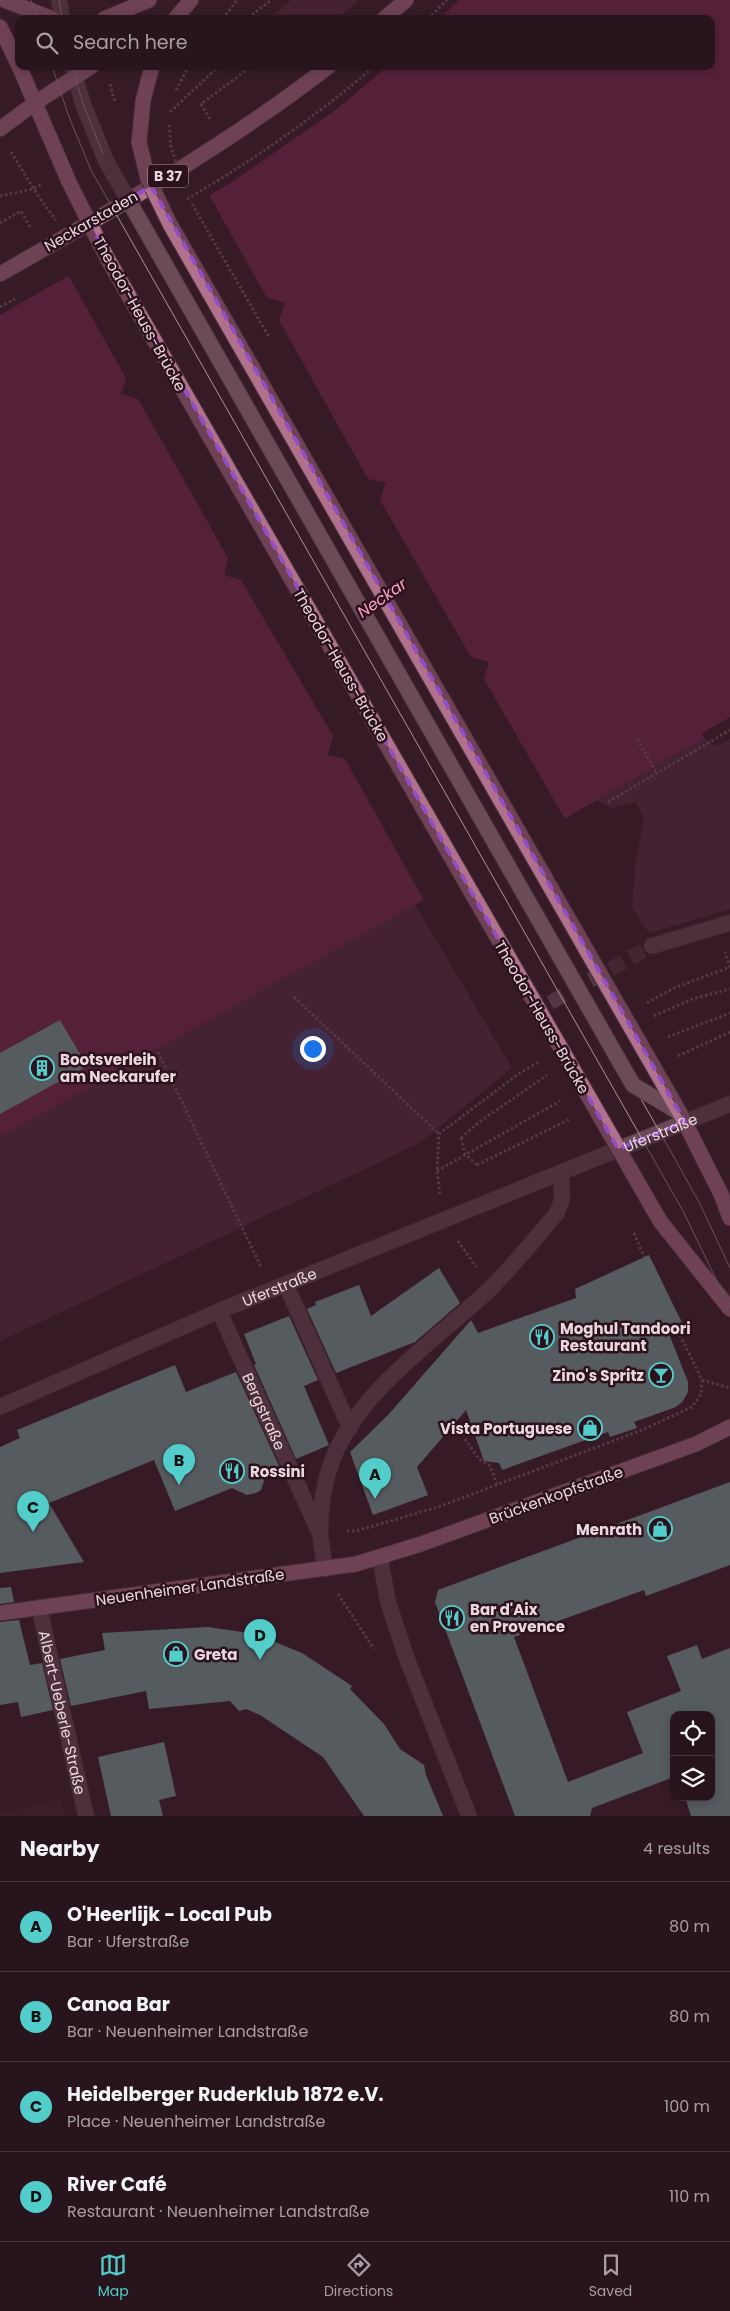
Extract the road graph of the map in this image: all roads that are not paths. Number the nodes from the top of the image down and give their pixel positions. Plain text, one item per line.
1 (4, 0) edge
2 (59, 0) edge
3 (149, 0) edge
4 (191, 0) edge
5 (406, 0) edge
6 (43, 15) edge
7 (61, 15) edge
8 (113, 15) edge
9 (178, 15) edge
10 (389, 15) edge
11 (0, 27) edge
12 (15, 58) edge
13 (21, 70) edge
14 (151, 70) edge
15 (324, 70) edge
16 (73, 72) edge
17 (35, 103) junction
18 (0, 129) edge
19 (0, 274) edge
20 (730, 923) edge
21 (652, 946) tunnel mouth
22 (730, 1104) edge
23 (680, 1113) junction
24 (561, 1172) junction
25 (730, 1218) edge
26 (286, 1284) junction
27 (730, 1309) edge
28 (219, 1311) junction
29 (0, 1407) edge
30 (730, 1427) edge
31 (350, 1428) junction
32 (320, 1534) junction
33 (380, 1558) junction
34 (325, 1569) junction
35 (39, 1607) junction
36 (0, 1613) edge
37 (86, 1816) edge
38 (470, 1816) edge

1 - 6 main road
2 - 7 street
3 - 8 main road
4 - 9 main road
5 - 10 main road
11 - 12 main road, Theodor-Heuss-Brücke
13 - 17 main road, Theodor-Heuss-Brücke
14 - 23 main road, bridge
15 - 19 main road, Neckarstaden / B 37
16 - 17 main road
16 - 23 street, bridge
17 - 18 main road
17 - 27 main road, Theodor-Heuss-Brücke, bridge
20 - 21 street
22 - 24 street, Uferstraße
23 - 25 main road, bridge
24 - 26 street, Uferstraße
24 - 31 street
26 - 28 street, Uferstraße
26 - 31 street
28 - 29 street, Uferstraße
28 - 32 street, Bergstraße
30 - 33 main road, Brückenkopfstraße
31 - 32 street
32 - 34 street, Bergstraße
33 - 34 main road, Neuenheimer Landstraße
33 - 38 street
34 - 35 main road, Neuenheimer Landstraße
35 - 36 main road, Neuenheimer Landstraße
35 - 37 street, Albert-Ueberle-Straße

